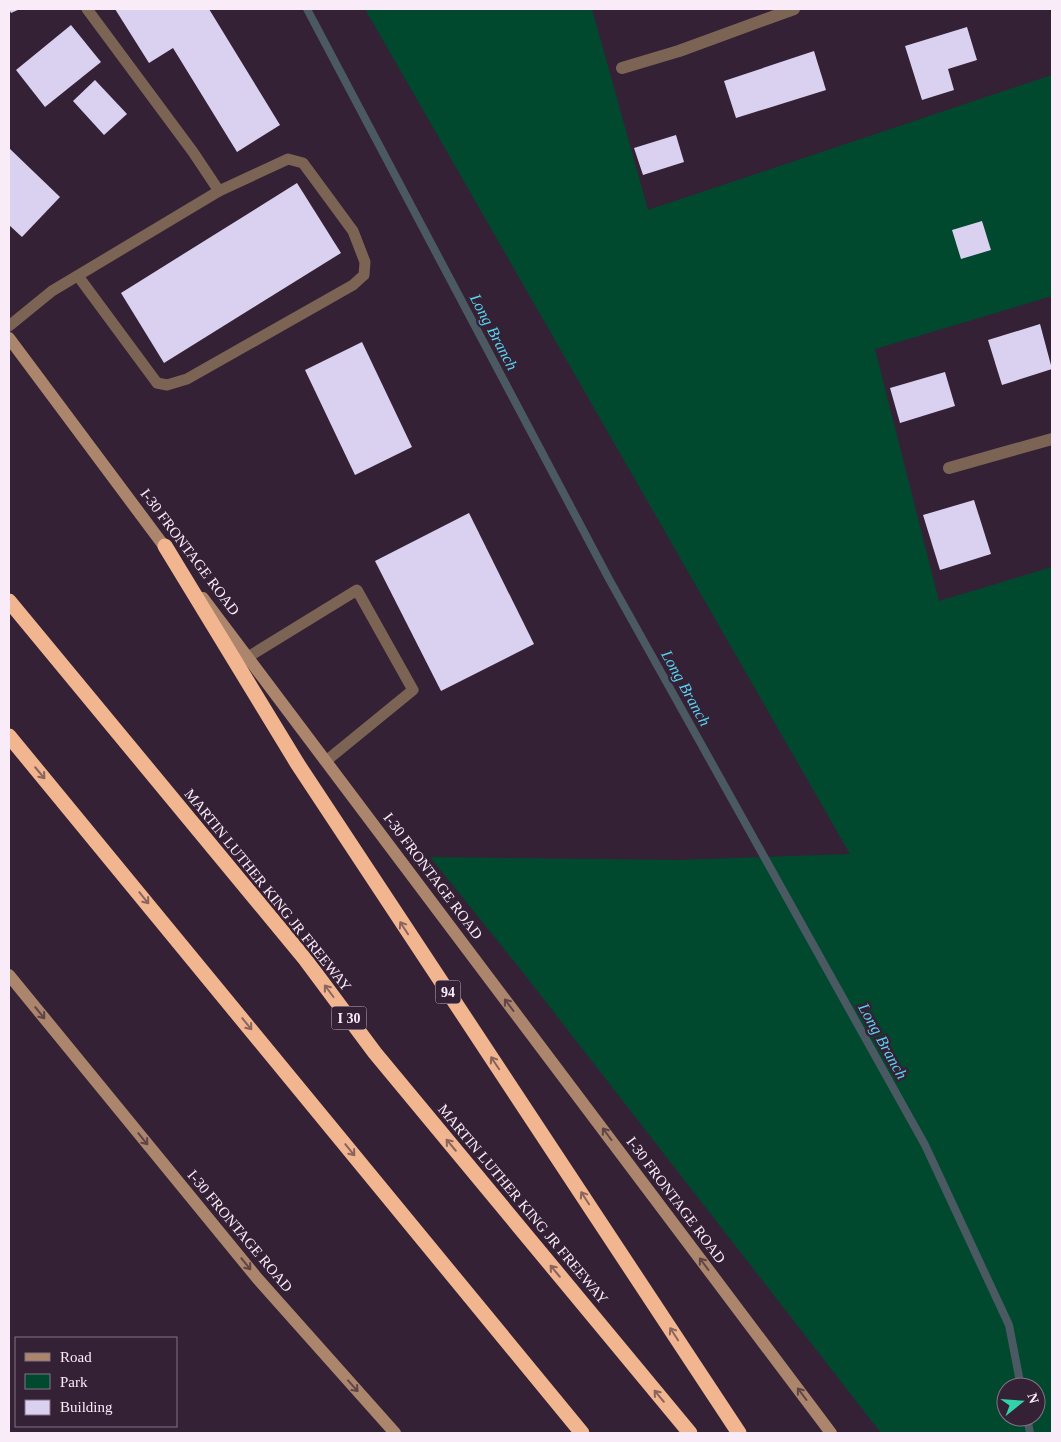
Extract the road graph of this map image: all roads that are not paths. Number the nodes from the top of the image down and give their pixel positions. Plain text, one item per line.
1 (87, 9) edge
2 (794, 9) edge
3 (622, 68) dead end
4 (219, 191) junction
5 (78, 276) junction
6 (9, 326) edge
7 (9, 338) edge
8 (1052, 439) edge
9 (949, 468) dead end
10 (164, 546) junction
11 (9, 601) edge
12 (248, 656) junction
13 (9, 736) edge
14 (326, 761) junction
15 (9, 976) edge
16 (395, 1433) edge
17 (582, 1433) edge
18 (690, 1433) edge
19 (739, 1433) edge
20 (831, 1433) edge

1 - 4 lane
2 - 3 street
4 - 5 lane
4 - 5 lane
5 - 6 lane
7 - 10 main road, I-30 FRONTAGE ROAD
8 - 9 street
10 - 12 main road, I-30 FRONTAGE ROAD
19 -> 10 highway, 94
18 -> 11 highway, MARTIN LUTHER KING JR FREEWAY / I 30
12 - 14 main road, I-30 FRONTAGE ROAD
12 - 14 lane
13 -> 17 highway
20 -> 14 main road, I-30 FRONTAGE ROAD
15 -> 16 main road, I-30 FRONTAGE ROAD

